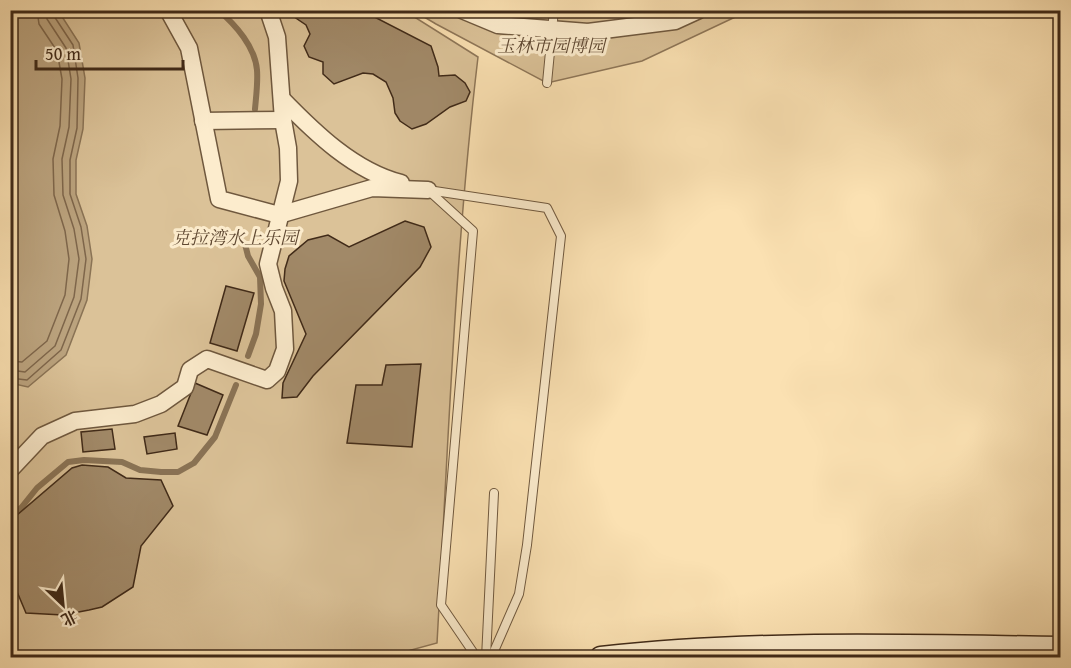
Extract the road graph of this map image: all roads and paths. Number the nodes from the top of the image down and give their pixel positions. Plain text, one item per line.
1 (168, 10) edge
2 (268, 10) edge
3 (462, 10) edge
4 (554, 10) edge
5 (699, 10) edge
6 (552, 29) junction
7 (547, 83) dead end
8 (282, 99) junction
9 (283, 120) junction
10 (203, 121) junction
11 (428, 190) junction
12 (279, 215) junction
13 (10, 470) edge
14 (494, 492) dead end
15 (1060, 648) edge
16 (477, 657) edge
17 (486, 657) edge
18 (491, 657) edge
19 (601, 657) edge

1 - 10 street
2 - 8 street
3 - 6 street
4 - 6 lane
5 - 6 street
6 - 7 lane
8 - 9 street
8 - 11 street
9 - 10 street
9 - 12 street
10 - 12 street
11 - 12 street
11 - 16 lane
11 - 18 lane
12 - 13 street
14 - 17 lane
15 - 19 main road

